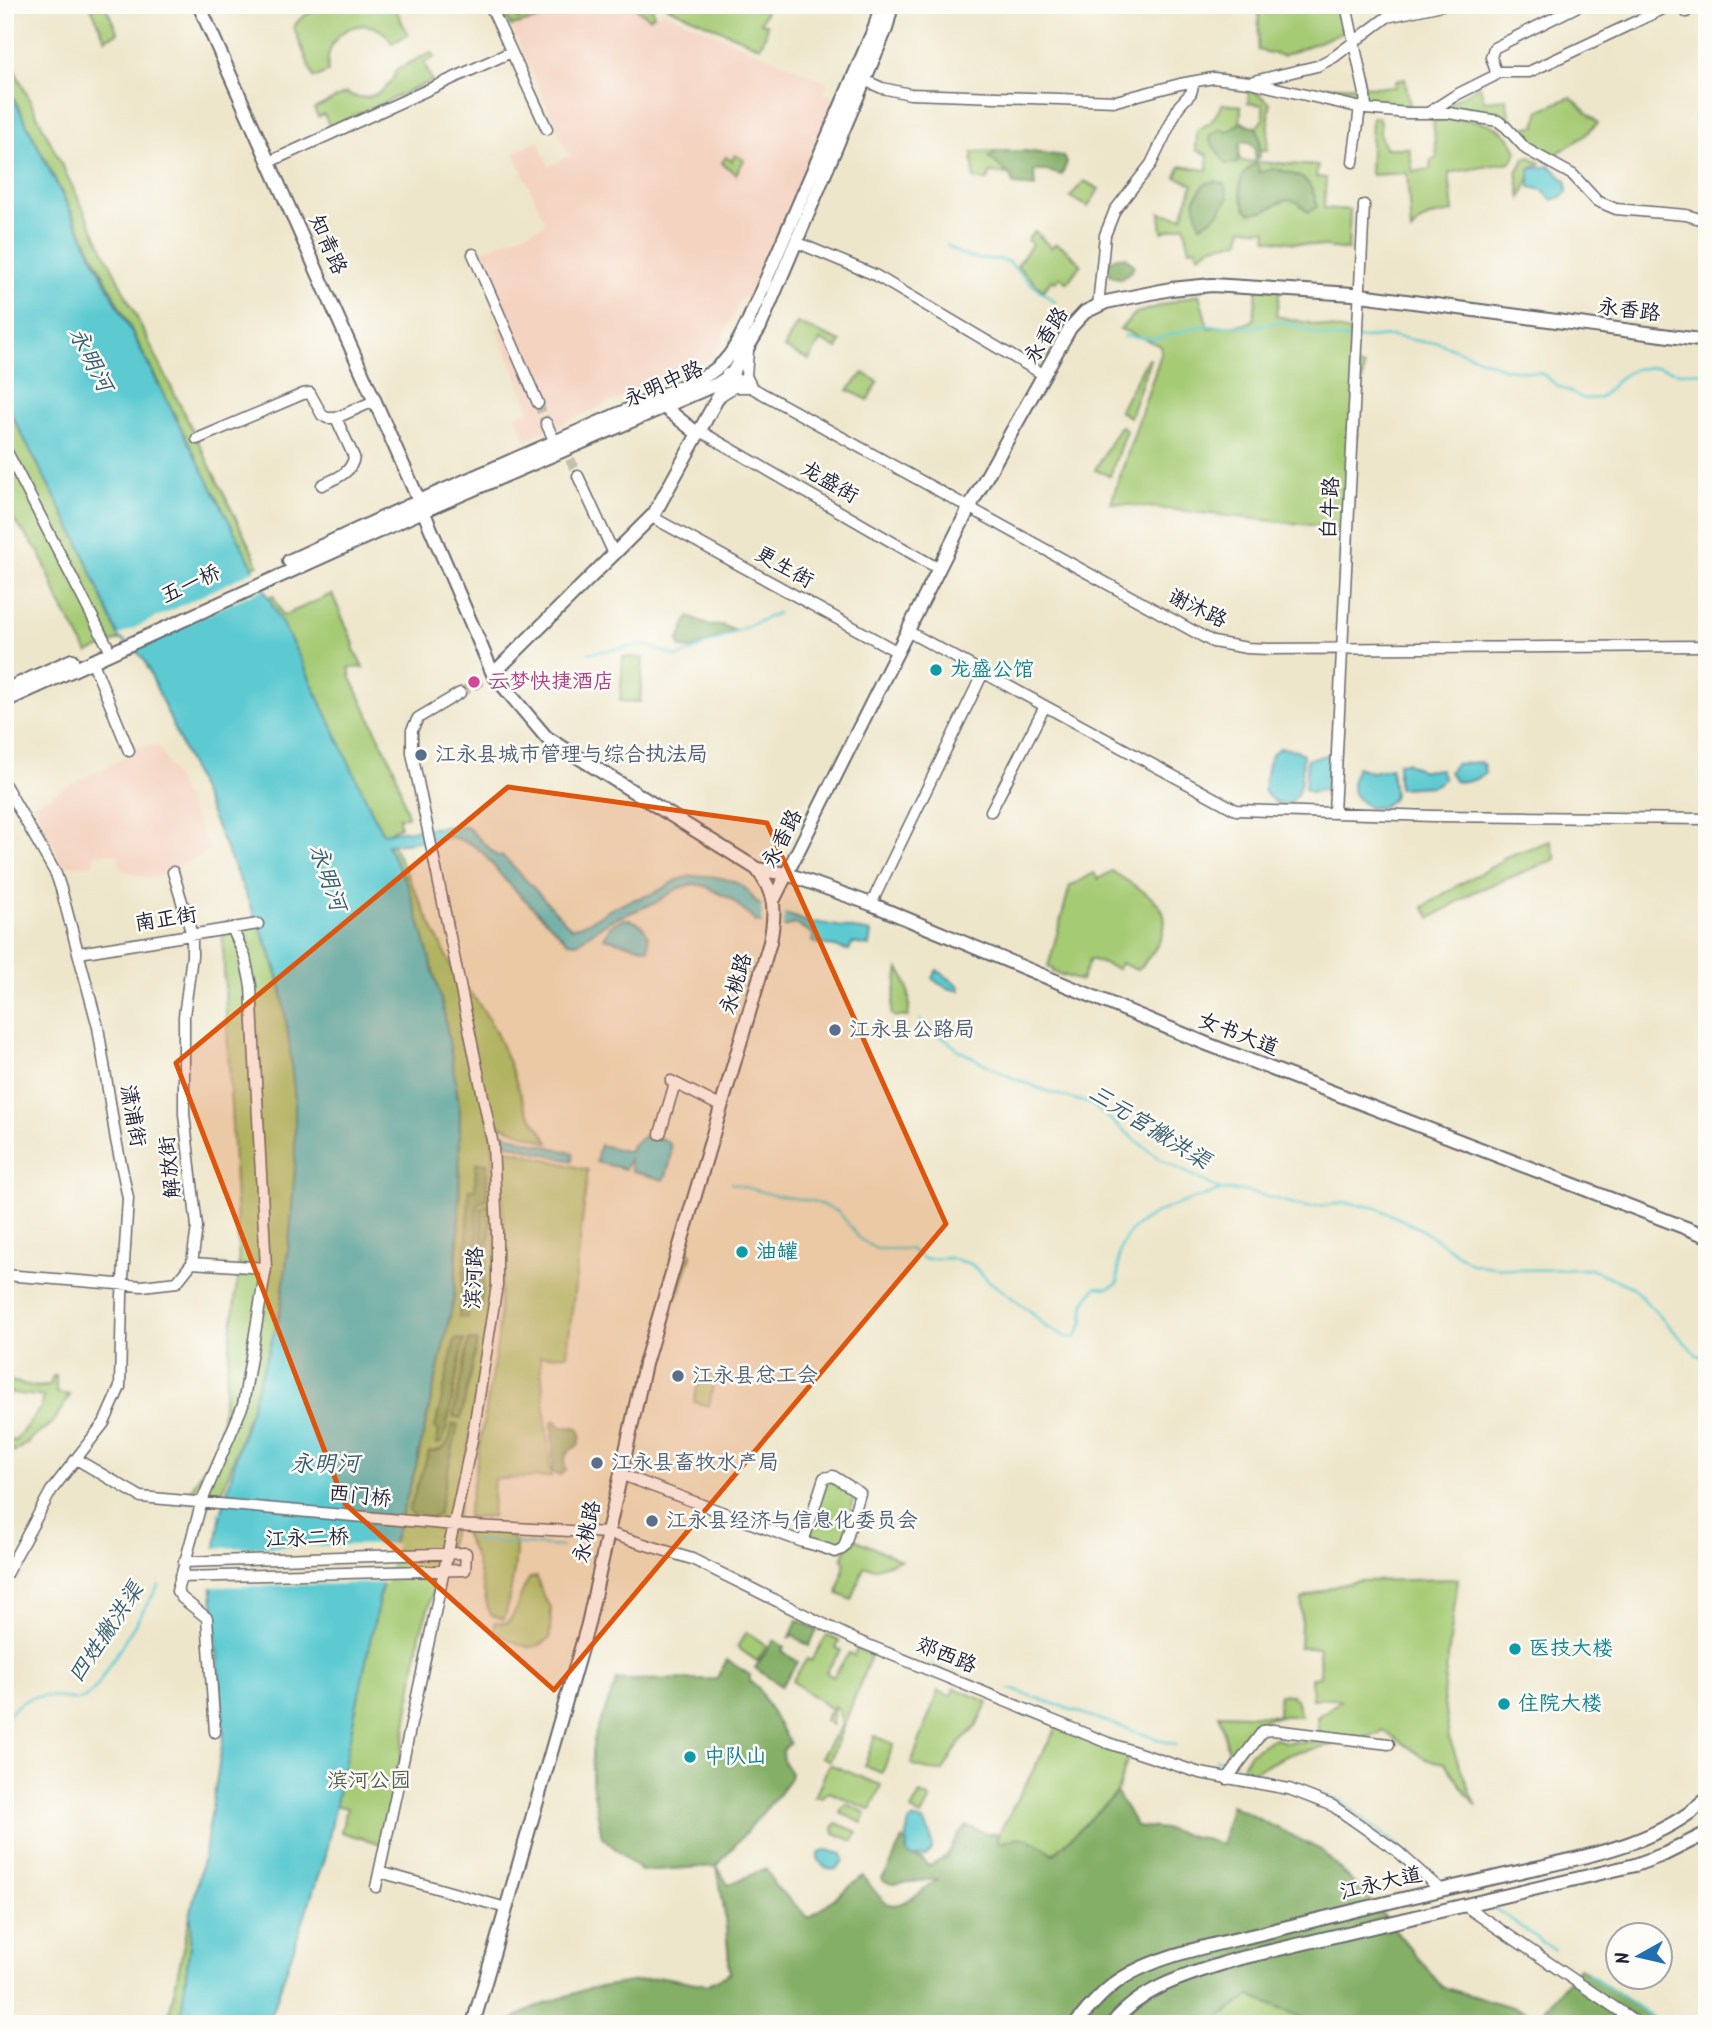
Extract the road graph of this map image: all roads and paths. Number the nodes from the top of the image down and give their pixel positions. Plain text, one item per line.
1 (199, 5) edge
2 (490, 5) edge
3 (881, 5) edge
4 (892, 5) edge
5 (1346, 5) edge
6 (1442, 5) edge
7 (1580, 5) edge
8 (1671, 5) edge
9 (1354, 42) junction
10 (511, 52) junction
11 (1496, 72) junction
12 (864, 80) junction
13 (1194, 82) junction
14 (1250, 82) junction
15 (1363, 108) junction
16 (1427, 114) junction
17 (547, 129) dead end
18 (269, 162) junction
19 (1353, 162) dead end
20 (1364, 205) dead end
21 (1707, 221) edge
22 (796, 242) junction
23 (473, 254) dead end
24 (1361, 295) junction
25 (1098, 306) junction
26 (1707, 341) edge
27 (740, 347) junction
28 (731, 375) junction
29 (1044, 375) junction
30 (703, 384) junction
31 (752, 387) junction
32 (374, 401) junction
33 (538, 403) tunnel mouth
34 (714, 404) junction
35 (664, 407) junction
36 (336, 418) junction
37 (546, 422) tunnel mouth
38 (699, 432) junction
39 (197, 439) dead end
40 (5, 448) edge
41 (563, 450) junction
42 (578, 476) tunnel mouth
43 (321, 485) dead end
44 (421, 506) junction
45 (970, 506) junction
46 (652, 517) junction
47 (614, 554) junction
48 (939, 569) junction
49 (279, 571) joint
50 (909, 632) junction
51 (122, 642) junction
52 (107, 645) junction
53 (1707, 646) edge
54 (1343, 649) junction
55 (898, 652) junction
56 (92, 660) junction
57 (983, 673) junction
58 (489, 677) junction
59 (5, 690) edge
60 (460, 694) tunnel mouth
61 (5, 701) edge
62 (1045, 706) junction
63 (129, 751) dead end
64 (5, 785) edge
65 (991, 811) dead end
66 (1334, 813) junction
67 (1707, 819) edge
68 (757, 869) junction
69 (173, 873) dead end
70 (787, 874) junction
71 (773, 901) junction
72 (872, 904) junction
73 (258, 924) dead end
74 (233, 929) junction
75 (192, 934) junction
76 (79, 953) junction
77 (720, 1106) junction
78 (660, 1134) dead end
79 (1707, 1236) edge
80 (192, 1263) junction
81 (266, 1268) junction
82 (5, 1275) edge
83 (123, 1284) junction
84 (76, 1459) junction
85 (620, 1474) junction
86 (202, 1501) junction
87 (413, 1522) joint
88 (455, 1525) junction
89 (608, 1533) junction
90 (803, 1542) junction
91 (449, 1554) junction
92 (184, 1562) junction
93 (445, 1570) junction
94 (5, 1576) edge
95 (180, 1577) junction
96 (215, 1732) dead end
97 (1390, 1744) dead end
98 (1227, 1779) junction
99 (1707, 1799) edge
100 (1707, 1833) edge
101 (380, 1872) junction
102 (376, 1887) dead end
103 (1441, 1890) junction
104 (1464, 1905) junction
105 (506, 1908) junction
106 (473, 2024) edge
107 (1076, 2024) edge
108 (1112, 2024) edge
109 (1639, 2024) edge

1 - 18 main road, 知青路
2 - 10 street
3 - 27 main road, 永明中路
4 - 12 main road, 永明中路
5 - 9 street
6 - 9 street
7 - 11 street
8 - 11 street
9 - 14 street
9 - 15 street
10 - 17 street
10 - 18 street
11 - 16 street
12 - 13 street
12 - 22 main road, 永明中路
13 - 14 street
13 - 25 street
14 - 15 street
15 - 16 street
15 - 19 street
16 - 21 street
18 - 32 main road, 知青路
20 - 24 street, 白牛路
22 - 27 main road, 永明中路
22 - 29 street
23 - 33 street
24 - 25 main road, 永香路
24 - 26 main road, 永香路
24 - 54 street, 白牛路
25 - 29 main road, 永香路
27 - 28 main road, 永明中路
27 - 30 main road
27 - 31 street
28 - 30 main road, 永明中路
28 - 31 street, 谢沐路
28 - 34 main road
29 - 45 main road, 永香路
30 - 34 main road
30 - 35 main road, 永明中路
30 - 41 main road, 永明中路
31 - 34 street
31 - 45 street, 谢沐路
32 - 36 street
32 - 44 main road, 知青路
34 - 38 main road
35 - 38 main road
35 - 41 main road, 永明中路
36 - 39 street
36 - 43 street
37 - 41 street
38 - 46 main road
38 - 48 street, 龙盛街
40 - 52 street
41 - 44 main road, 永明中路
42 - 47 street
44 - 49 main road, 永明中路
44 - 58 main road
45 - 48 main road, 永香路
45 - 54 street, 谢沐路
46 - 47 main road
46 - 55 street, 更生街
47 - 58 main road
48 - 50 main road, 永香路
49 - 51 main road, 五一桥
50 - 55 main road, 永香路
50 - 57 street
51 - 52 main road
51 - 56 main road
52 - 59 main road
53 - 54 street, 谢沐路
54 - 66 street, 白牛路
55 - 70 main road, 永香路
56 - 61 main road
56 - 63 street
57 - 62 street
57 - 72 street
58 - 68 main road
60 - 88 street, 滨河路
62 - 65 street
62 - 66 street
64 - 76 street, 潇浦街
66 - 67 street
68 - 70 main road, 女书大道
68 - 71 main road
69 - 75 street, 解放街
70 - 71 main road, 永香路
70 - 72 main road, 女书大道
71 - 77 main road, 永桃路
72 - 79 main road, 女书大道
73 - 74 street, 南正街
74 - 75 street, 南正街
74 - 81 street
75 - 76 street, 南正街
75 - 80 street, 解放街
76 - 83 street, 潇浦街
77 - 78 street
77 - 85 main road, 永桃路
80 - 81 street
80 - 83 street
81 - 86 street
82 - 83 street
83 - 84 street, 潇浦街
84 - 86 street, 西门桥
84 - 94 street, 潇浦街
85 - 89 main road, 永桃路
85 - 90 street
86 - 87 street, 西门桥
86 - 92 street
87 - 88 street, 郊西路
88 - 89 street, 郊西路
88 - 91 street, 滨河路
89 - 98 street, 郊西路
89 - 105 main road, 永桃路
90 - 90 street
91 - 92 street, 江永二桥
91 - 93 street, 滨河路
91 - 93 street
92 - 95 street
93 - 95 street, 江永二桥
93 - 101 street, 滨河路
95 - 96 street
97 - 98 street
98 - 103 street, 郊西路
99 - 103 main road, 江永大道
100 - 104 main road, 江永大道
101 - 102 street, 滨河路
101 - 105 street
103 - 107 main road, 江永大道
104 - 108 main road, 江永大道
104 - 109 street
105 - 106 main road, 永桃路

